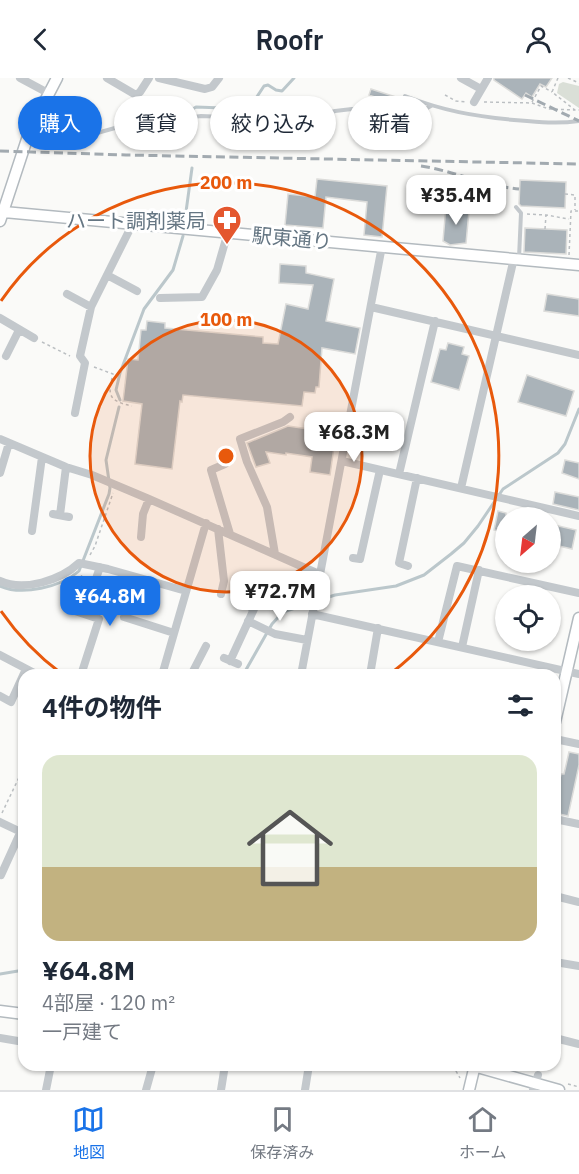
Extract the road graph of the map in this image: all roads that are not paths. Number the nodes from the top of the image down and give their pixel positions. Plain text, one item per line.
1 (20, 78) edge
2 (57, 78) edge
3 (106, 78) edge
4 (149, 78) edge
5 (159, 78) edge
6 (219, 78) edge
7 (461, 78) edge
8 (488, 78) edge
9 (481, 89) junction
10 (48, 93) junction
11 (47, 96) edge
12 (474, 102) road end
13 (432, 106) edge
14 (348, 110) edge
15 (579, 121) edge
16 (102, 132) edge
17 (23, 150) edge
18 (516, 207) dead end
19 (2, 217) edge
20 (133, 223) junction
21 (228, 232) junction
22 (382, 246) junction
23 (517, 258) junction
24 (574, 262) edge
25 (107, 275) junction
26 (137, 291) dead end
27 (67, 294) dead end
28 (160, 298) dead end
29 (91, 307) junction
30 (371, 307) junction
31 (0, 318) edge
32 (435, 321) junction
33 (19, 330) junction
34 (495, 336) junction
35 (34, 338) dead end
36 (579, 355) edge
37 (6, 356) dead end
38 (75, 413) dead end
39 (290, 417) dead end
40 (0, 439) edge
41 (9, 443) junction
42 (42, 457) junction
43 (342, 461) junction
44 (225, 464) dead end
45 (66, 467) junction
46 (380, 470) junction
47 (0, 473) edge
48 (399, 474) junction
49 (417, 478) junction
50 (461, 488) junction
51 (149, 499) junction
52 (69, 516) dead end
53 (579, 516) edge
54 (206, 524) junction
55 (218, 529) junction
56 (32, 531) dead end
57 (230, 534) junction
58 (141, 537) dead end
59 (275, 554) junction
60 (353, 558) dead end
61 (408, 566) dead end
62 (100, 567) junction
63 (479, 570) junction
64 (319, 574) junction
65 (0, 581) edge
66 (186, 591) junction
67 (579, 593) edge
68 (221, 594) dead end
69 (101, 597) dead end
70 (241, 602) dead end
71 (72, 610) road end
72 (312, 614) junction
73 (124, 617) dead end
74 (579, 618) edge
75 (248, 621) junction
76 (378, 628) junction
77 (174, 633) junction
78 (307, 640) junction
79 (438, 642) junction
80 (206, 646) dead end
81 (462, 647) junction
82 (0, 655) edge
83 (231, 661) dead end
84 (26, 669) edge
85 (83, 669) edge
86 (164, 669) edge
87 (194, 669) edge
88 (301, 669) edge
89 (371, 669) edge
90 (558, 669) edge
91 (561, 670) edge
92 (567, 671) junction
93 (579, 674) edge
94 (18, 687) edge
95 (0, 696) edge
96 (561, 696) edge
97 (561, 740) edge
98 (579, 744) edge
99 (561, 820) edge
100 (0, 822) edge
101 (579, 824) edge
102 (18, 830) edge
103 (18, 840) edge
104 (1, 875) edge
105 (561, 898) edge
106 (579, 902) edge
107 (561, 963) edge
108 (579, 966) edge
109 (0, 1011) edge
110 (18, 1013) edge
111 (0, 1038) edge
112 (561, 1040) edge
113 (18, 1041) edge
114 (579, 1044) edge
115 (50, 1071) edge
116 (151, 1071) edge
117 (224, 1071) edge
118 (308, 1071) edge
119 (474, 1071) edge
120 (495, 1071) edge
121 (535, 1083) edge
122 (46, 1090) edge
123 (146, 1090) edge
124 (221, 1090) edge
125 (305, 1090) edge
126 (469, 1090) edge
127 (559, 1090) edge

1 - 10 street
2 - 10 street
3 - 4 street
5 - 6 street
7 - 9 street
8 - 9 street
9 - 12 street
10 - 11 street
13 - 15 lane
14 - 16 lane
17 - 19 street
18 - 23 lane
19 - 20 street, 駅東通り
20 - 21 street, 駅東通り
20 - 25 street
21 - 22 street, 駅東通り
21 - 28 street
22 - 23 street, 駅東通り
22 - 30 street
23 - 24 street, 駅東通り
23 - 34 street
25 - 26 street
25 - 29 street
27 - 29 street
29 - 38 street
30 - 32 street
30 - 43 street
31 - 33 street
32 - 34 street
32 - 48 street
33 - 35 street
33 - 37 street
34 - 36 street
34 - 50 street
39 - 59 street
40 - 41 street
41 - 42 street
41 - 47 street
42 - 45 street
42 - 56 street
43 - 46 street
43 - 64 street
44 - 57 street
45 - 51 street
45 - 52 street
46 - 48 street
46 - 60 street
48 - 49 street
49 - 50 street
49 - 61 street
50 - 53 street
51 - 54 street
51 - 58 street
54 - 55 street
54 - 66 street
55 - 57 street
55 - 68 street
57 - 59 street
59 - 64 street
62 - 65 street
62 - 66 street
62 - 69 street
63 - 67 street
63 - 79 street
63 - 81 street
64 - 72 street
66 - 77 street
70 - 75 street
71 - 85 street
72 - 76 street
72 - 78 street
73 - 77 street
74 - 92 street
75 - 78 street
75 - 83 street
76 - 79 street
76 - 89 street
77 - 86 street
78 - 88 street
79 - 81 street
80 - 87 street
81 - 90 street
82 - 84 street
91 - 92 street
92 - 93 street
92 - 96 street
94 - 95 street
97 - 98 street
99 - 101 street
100 - 102 street
103 - 104 street
105 - 106 street
107 - 108 street
109 - 110 street
111 - 113 street
112 - 114 street
115 - 122 street
116 - 123 street
117 - 124 street
118 - 125 street
119 - 126 street
120 - 121 street
121 - 127 street

